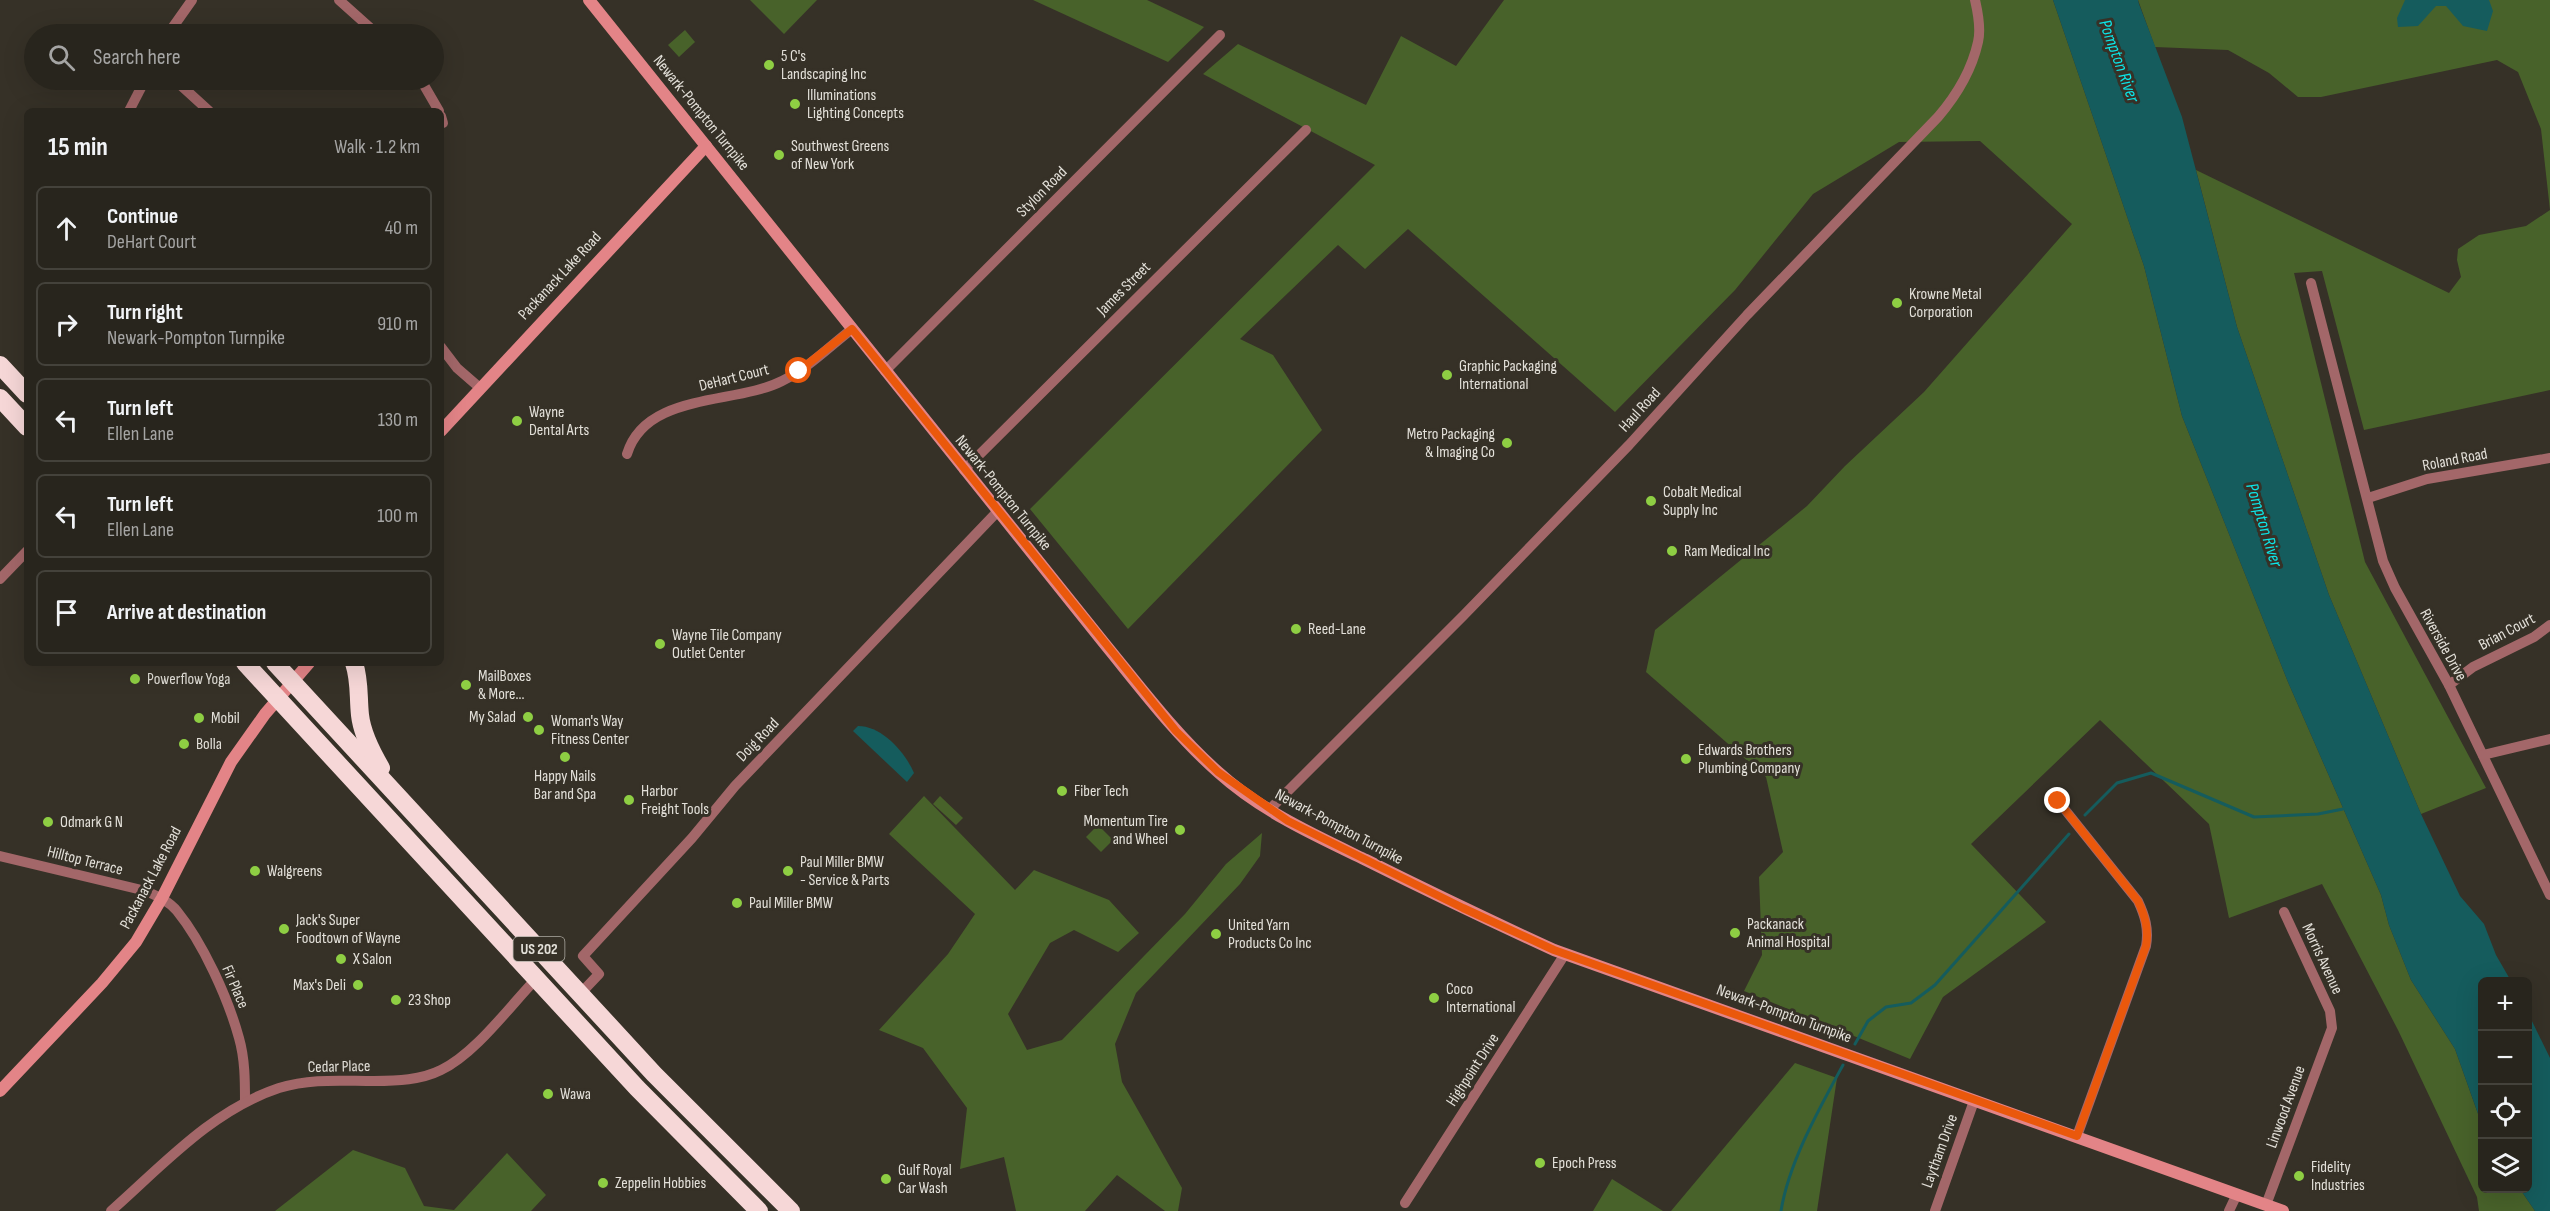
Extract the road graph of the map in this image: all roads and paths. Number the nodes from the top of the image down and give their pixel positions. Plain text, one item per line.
1 (192, 0) edge
2 (339, 0) edge
3 (589, 0) edge
4 (1975, 0) edge
5 (175, 24) edge
6 (366, 24) edge
7 (1220, 35) dead end
8 (140, 90) edge
9 (186, 90) edge
10 (427, 90) edge
11 (131, 108) edge
12 (206, 108) edge
13 (437, 108) edge
14 (1306, 130) dead end
15 (706, 146) junction
16 (2311, 283) dead end
17 (852, 329) junction
18 (444, 351) edge
19 (0, 365) edge
20 (885, 371) junction
21 (480, 388) junction
22 (24, 391) edge
23 (0, 398) edge
24 (24, 424) edge
25 (444, 428) edge
26 (627, 454) dead end
27 (2550, 458) edge
28 (963, 470) junction
29 (2368, 498) junction
30 (998, 512) junction
31 (24, 554) edge
32 (0, 579) edge
33 (2550, 625) edge
34 (248, 666) edge
35 (278, 666) edge
36 (306, 666) edge
37 (355, 666) edge
38 (292, 682) junction
39 (2449, 685) junction
40 (278, 699) junction
41 (2550, 739) edge
42 (2483, 755) junction
43 (396, 795) junction
44 (2058, 801) dead end
45 (1269, 810) junction
46 (0, 856) edge
47 (2550, 895) edge
48 (162, 898) junction
49 (2284, 912) dead end
50 (1565, 954) junction
51 (536, 979) junction
52 (580, 994) junction
53 (2332, 1020) joint
54 (0, 1091) edge
55 (1974, 1101) junction
56 (246, 1102) junction
57 (2077, 1136) junction
58 (2237, 1194) junction
59 (1405, 1203) dead end
60 (2266, 1205) junction
61 (111, 1211) edge
62 (759, 1211) edge
63 (792, 1211) edge
64 (1935, 1211) edge
65 (2229, 1211) edge
66 (2283, 1211) edge

1 - 5 street
2 - 6 street
3 - 15 main road, Newark-Pompton Turnpike
4 - 45 street, Haul Road
7 - 20 street, Stylon Road
8 - 11 street
9 - 12 street
10 - 13 street
14 - 28 street, James Street
15 - 17 main road, Newark-Pompton Turnpike
15 - 21 main road, Packanack Lake Road
16 - 29 street, Riverside Drive
17 - 20 main road, Newark-Pompton Turnpike
17 - 26 street, DeHart Court
18 - 21 street
19 - 22 highway
20 - 28 main road, Newark-Pompton Turnpike
21 - 25 main road, Packanack Lake Road
23 - 24 highway
27 - 29 street, Roland Road
28 - 30 main road, Newark-Pompton Turnpike
29 - 39 street, Riverside Drive
30 - 45 main road, Newark-Pompton Turnpike
30 - 52 street, Doig Road
31 - 32 street
33 - 39 street, Brian Court
34 - 40 highway, US 202
35 - 38 highway, US 202
36 - 38 main road, Packanack Lake Road
37 - 43 highway
38 - 40 main road, Packanack Lake Road
38 - 43 highway, US 202
39 - 42 street, Riverside Drive
40 - 48 main road, Packanack Lake Road
40 - 51 highway, US 202
41 - 42 street
42 - 47 street, Riverside Drive
43 - 52 highway, US 202
44 - 57 street
45 - 50 main road, Newark-Pompton Turnpike
46 - 48 street, Hilltop Terrace
48 - 54 main road, Packanack Lake Road
48 - 56 street, Fir Place
49 - 53 street, Morris Avenue
50 - 55 main road, Newark-Pompton Turnpike
50 - 59 street, Highpoint Drive
51 - 56 street, Cedar Place
51 - 62 highway, US 202
52 - 63 highway, US 202
53 - 60 street, Linwood Avenue
55 - 57 main road, Newark-Pompton Turnpike
55 - 64 street, Laytham Drive
56 - 61 street, Cedar Place
57 - 58 main road, Newark-Pompton Turnpike
58 - 60 main road, Newark-Pompton Turnpike
58 - 65 street
60 - 66 main road, Newark-Pompton Turnpike

